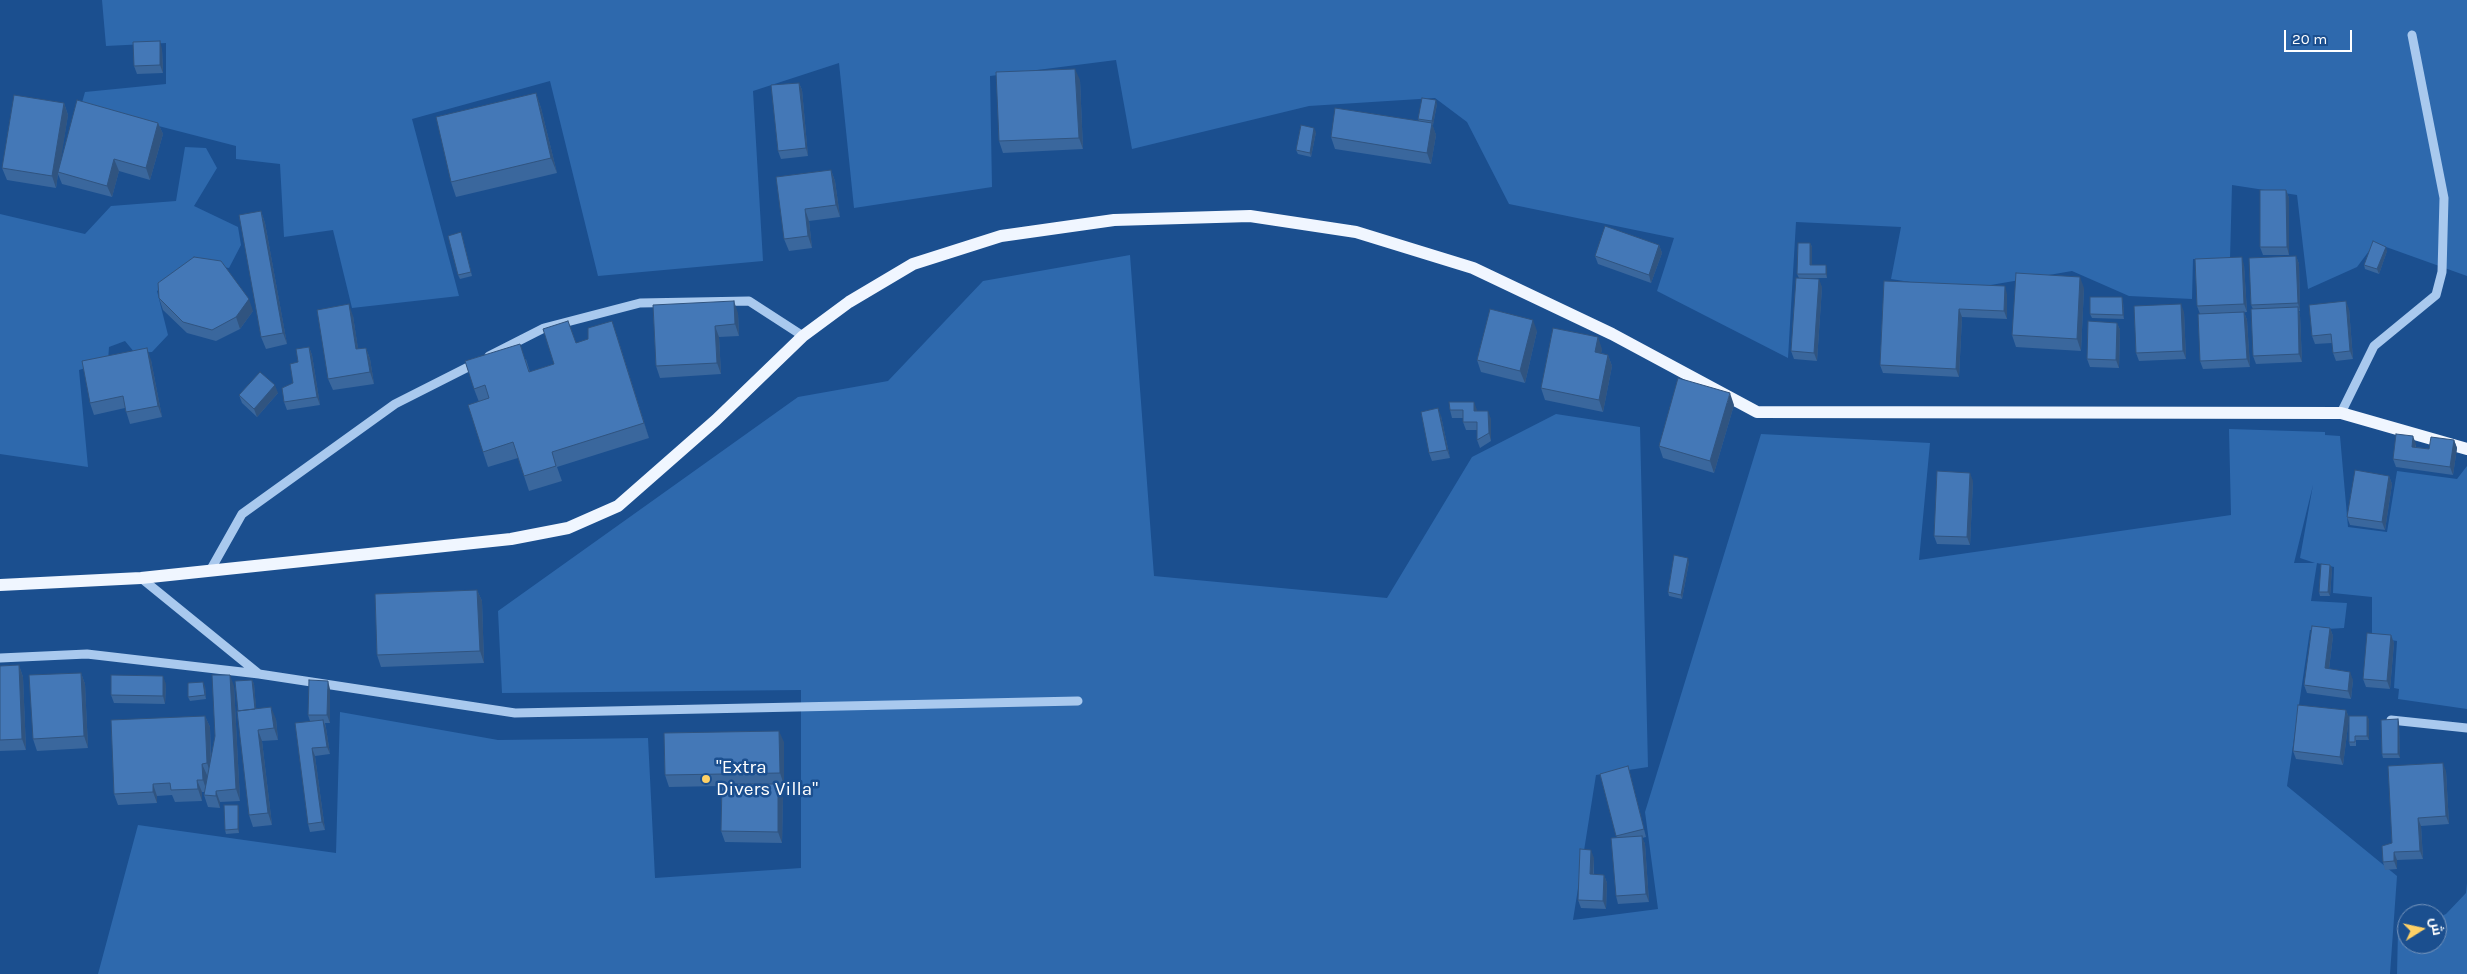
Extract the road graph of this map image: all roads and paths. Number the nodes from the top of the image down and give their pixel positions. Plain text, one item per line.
1 (2412, 35) dead end
2 (803, 336) junction
3 (2341, 413) junction
4 (2467, 449) edge
5 (210, 569) junction
6 (141, 578) junction
7 (0, 585) edge
8 (0, 658) edge
9 (259, 674) junction
10 (1078, 701) dead end
11 (2391, 720) edge
12 (2467, 728) edge

1 - 3 street
2 - 3 main road
2 - 5 main road
2 - 5 street
3 - 4 main road
5 - 6 main road
6 - 7 main road
6 - 9 street
8 - 9 street
9 - 10 street
11 - 12 street

